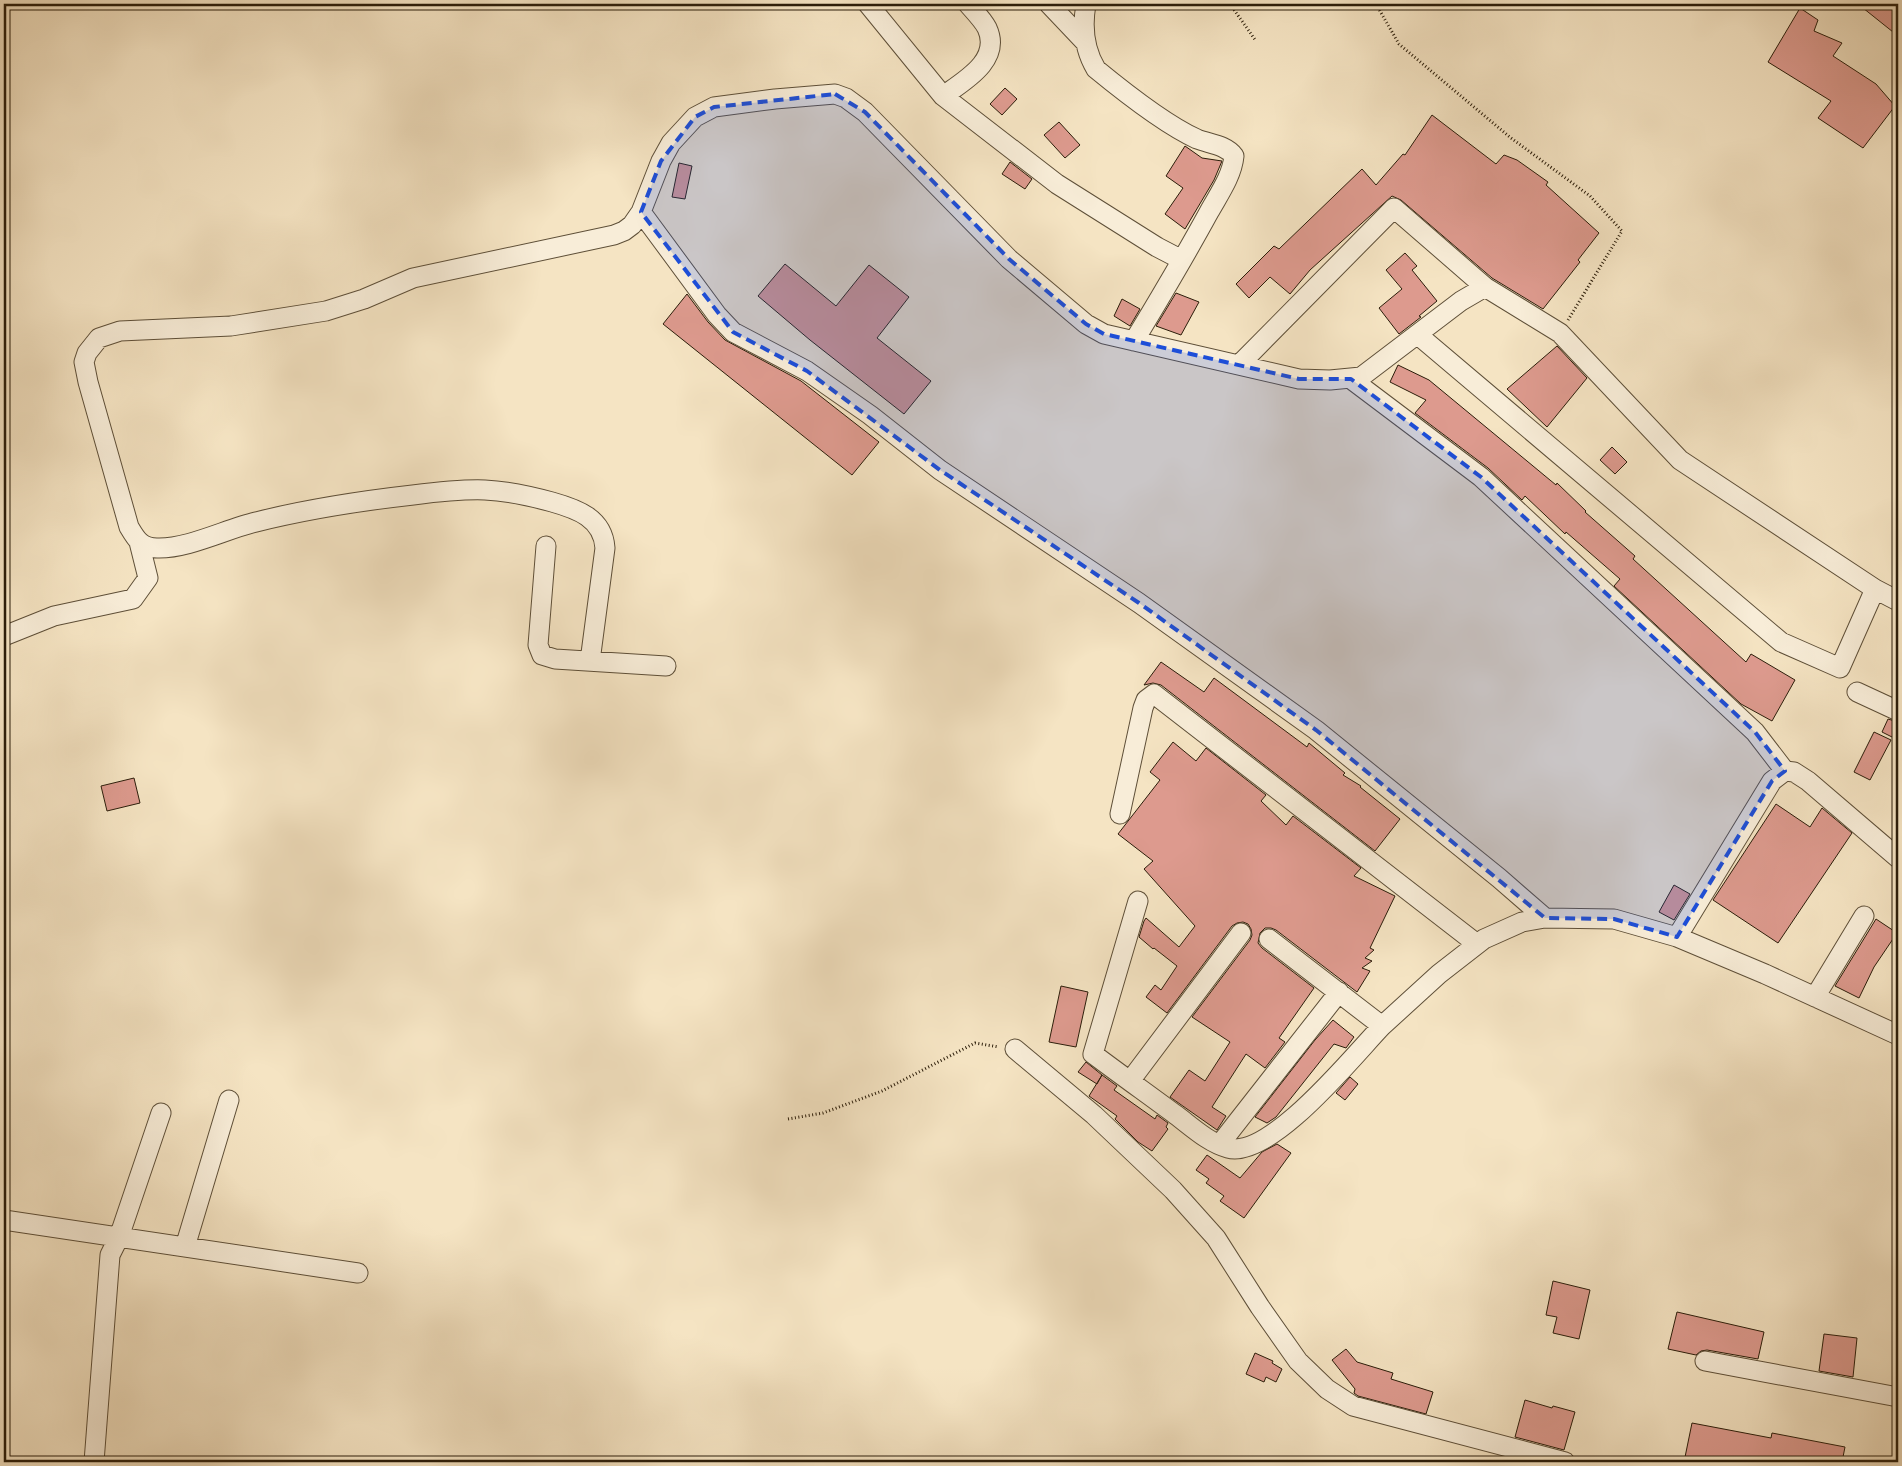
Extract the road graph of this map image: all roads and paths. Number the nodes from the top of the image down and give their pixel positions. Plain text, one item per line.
1 (868, 4) edge
2 (968, 4) edge
3 (1049, 4) edge
4 (1086, 4) edge
5 (1230, 4) edge
6 (1376, 4) edge
7 (1256, 41) dead end
8 (1085, 42) junction
9 (943, 96) junction
10 (641, 212) junction
11 (1182, 260) junction
12 (1468, 273) junction
13 (1485, 287) junction
14 (1461, 301) junction
15 (1560, 333) junction
16 (1418, 335) junction
17 (1134, 341) junction
18 (1239, 365) junction
19 (1351, 380) junction
20 (139, 542) junction
21 (546, 546) dead end
22 (1875, 589) junction
23 (1898, 602) edge
24 (4, 636) edge
25 (590, 661) junction
26 (666, 666) dead end
27 (1857, 692) dead end
28 (1898, 711) edge
29 (1785, 771) junction
30 (1120, 814) dead end
31 (1898, 858) edge
32 (1138, 901) dead end
33 (1864, 916) dead end
34 (1545, 918) junction
35 (1241, 933) dead end
36 (1677, 937) junction
37 (1269, 939) dead end
38 (1477, 944) junction
39 (1339, 992) junction
40 (1815, 997) junction
41 (1382, 1026) junction
42 (1898, 1035) edge
43 (1015, 1049) joint
44 (1130, 1082) junction
45 (229, 1100) dead end
46 (161, 1113) dead end
47 (788, 1119) dead end
48 (1220, 1144) junction
49 (4, 1220) edge
50 (119, 1237) junction
51 (186, 1247) junction
52 (358, 1273) dead end
53 (1705, 1361) dead end
54 (1898, 1397) edge
55 (94, 1462) edge
56 (1565, 1462) edge

1 - 9 street
2 - 9 street
3 - 8 street
4 - 8 street
5 - 7 path
6 - 15 path
8 - 11 street
9 - 11 street
10 - 17 street
10 - 20 street
10 - 34 street
11 - 17 street
12 - 13 street
12 - 14 street
12 - 18 street
13 - 14 street
13 - 15 street
14 - 16 street
15 - 22 street
16 - 19 street
16 - 22 street
17 - 18 street
18 - 19 street
19 - 29 street
20 - 24 street
20 - 25 street
21 - 25 street
22 - 23 street
25 - 26 street
27 - 28 street
29 - 31 street
29 - 36 street
30 - 38 street
32 - 44 street
33 - 40 street
34 - 36 street
34 - 38 street
35 - 44 street
36 - 40 street
37 - 39 street
38 - 41 street
39 - 41 street
39 - 48 street
40 - 42 street
41 - 48 street
43 - 47 path
43 - 56 street
44 - 48 street
45 - 51 street
46 - 50 street
49 - 50 street
50 - 51 street
50 - 55 street
51 - 52 street
53 - 54 street

